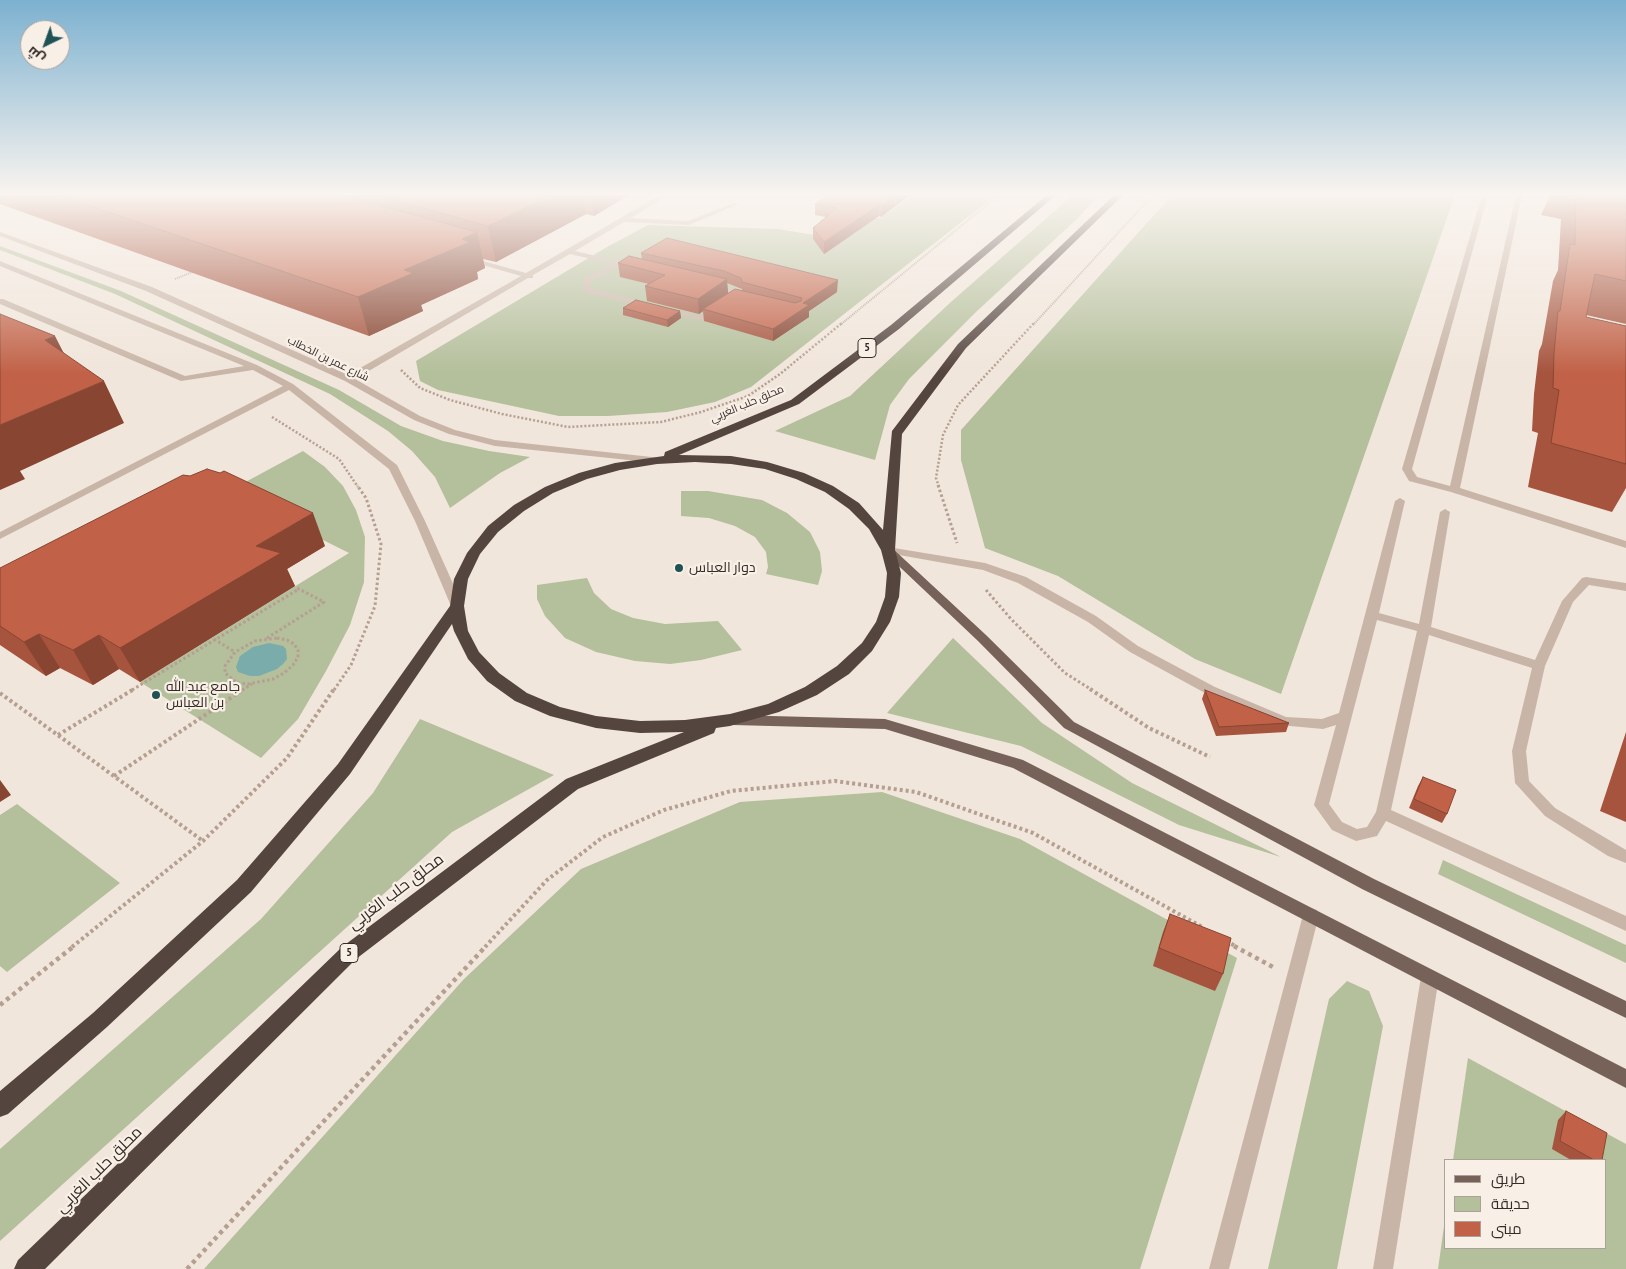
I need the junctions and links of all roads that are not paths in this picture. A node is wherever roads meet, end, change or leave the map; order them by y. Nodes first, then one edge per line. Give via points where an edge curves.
1 (55, 254) edge
2 (566, 254) edge
3 (580, 254) edge
4 (982, 254) edge
5 (1057, 254) edge
6 (1468, 254) edge
7 (1506, 254) edge
8 (464, 257) edge
9 (0, 263) edge
10 (620, 263) junction
11 (647, 269) edge
12 (530, 276) junction
13 (702, 282) edge
14 (0, 301) edge
15 (254, 367) junction
16 (348, 379) junction
17 (290, 386) junction
18 (657, 460) junction
19 (1454, 490) junction
20 (1400, 501) dead end
21 (1445, 512) dead end
22 (0, 536) edge
23 (1626, 545) edge
24 (888, 550) junction
25 (1626, 587) edge
26 (457, 606) junction
27 (1372, 615) junction
28 (1424, 629) junction
29 (1539, 666) junction
30 (1345, 716) junction
31 (730, 720) junction
32 (1383, 813) junction
33 (1626, 857) edge
34 (1311, 915) junction
35 (1626, 924) edge
36 (1430, 977) junction
37 (1626, 1010) edge
38 (1626, 1079) edge
39 (0, 1106) edge
40 (27, 1269) edge
41 (1219, 1269) edge
42 (1383, 1269) edge

1 - 16 street, شارع عمر بن الخطاب via 149,289
2 - 12 street
3 - 10 street
4 - 18 highway, محلق حلب الغربي / 5 via 895,328 795,402
5 - 24 highway via 962,346 896,434
6 - 19 street via 1407,469 1413,478
7 - 19 street
8 - 12 street
9 - 15 street
10 - 11 street
10 - 13 street via 588,280 586,286 590,291 700,320 739,297 738,293 721,286
12 - 16 street
14 - 15 street via 184,379
15 - 17 street
16 - 18 street, شارع عمر بن الخطاب via 417,418 452,432 495,443
17 - 22 street
17 - 26 street via 393,467
18 - 24 highway via 731,460 800,476 829,489 854,506 874,526
18 - 26 highway via 584,476 549,490 519,508 493,529 474,552 461,579
19 - 23 street
20 - 27 street
21 - 28 street
24 - 30 street via 986,567 1022,580 1092,620 1134,649 1210,690 1284,722 1323,724
24 - 31 highway via 894,573 892,597 883,622 867,647 843,670 811,691 773,708
24 - 37 main road via 1069,725 1368,884
25 - 29 street via 1586,581 1568,601
26 - 31 highway via 461,631 473,655 493,677 521,697 556,712 596,722 640,727
26 - 39 highway via 344,769 244,886 100,1020
27 - 28 street
27 - 30 street
28 - 29 street
28 - 32 street
29 - 33 street via 1519,751 1522,783 1550,812
30 - 32 street via 1321,805 1337,826 1356,835 1372,832
31 - 34 main road via 885,724 1018,764
31 - 40 highway, محلق حلب الغربي / 5 via 572,784 349,953
32 - 35 street
34 - 36 main road
34 - 41 street
36 - 38 main road
36 - 42 street

